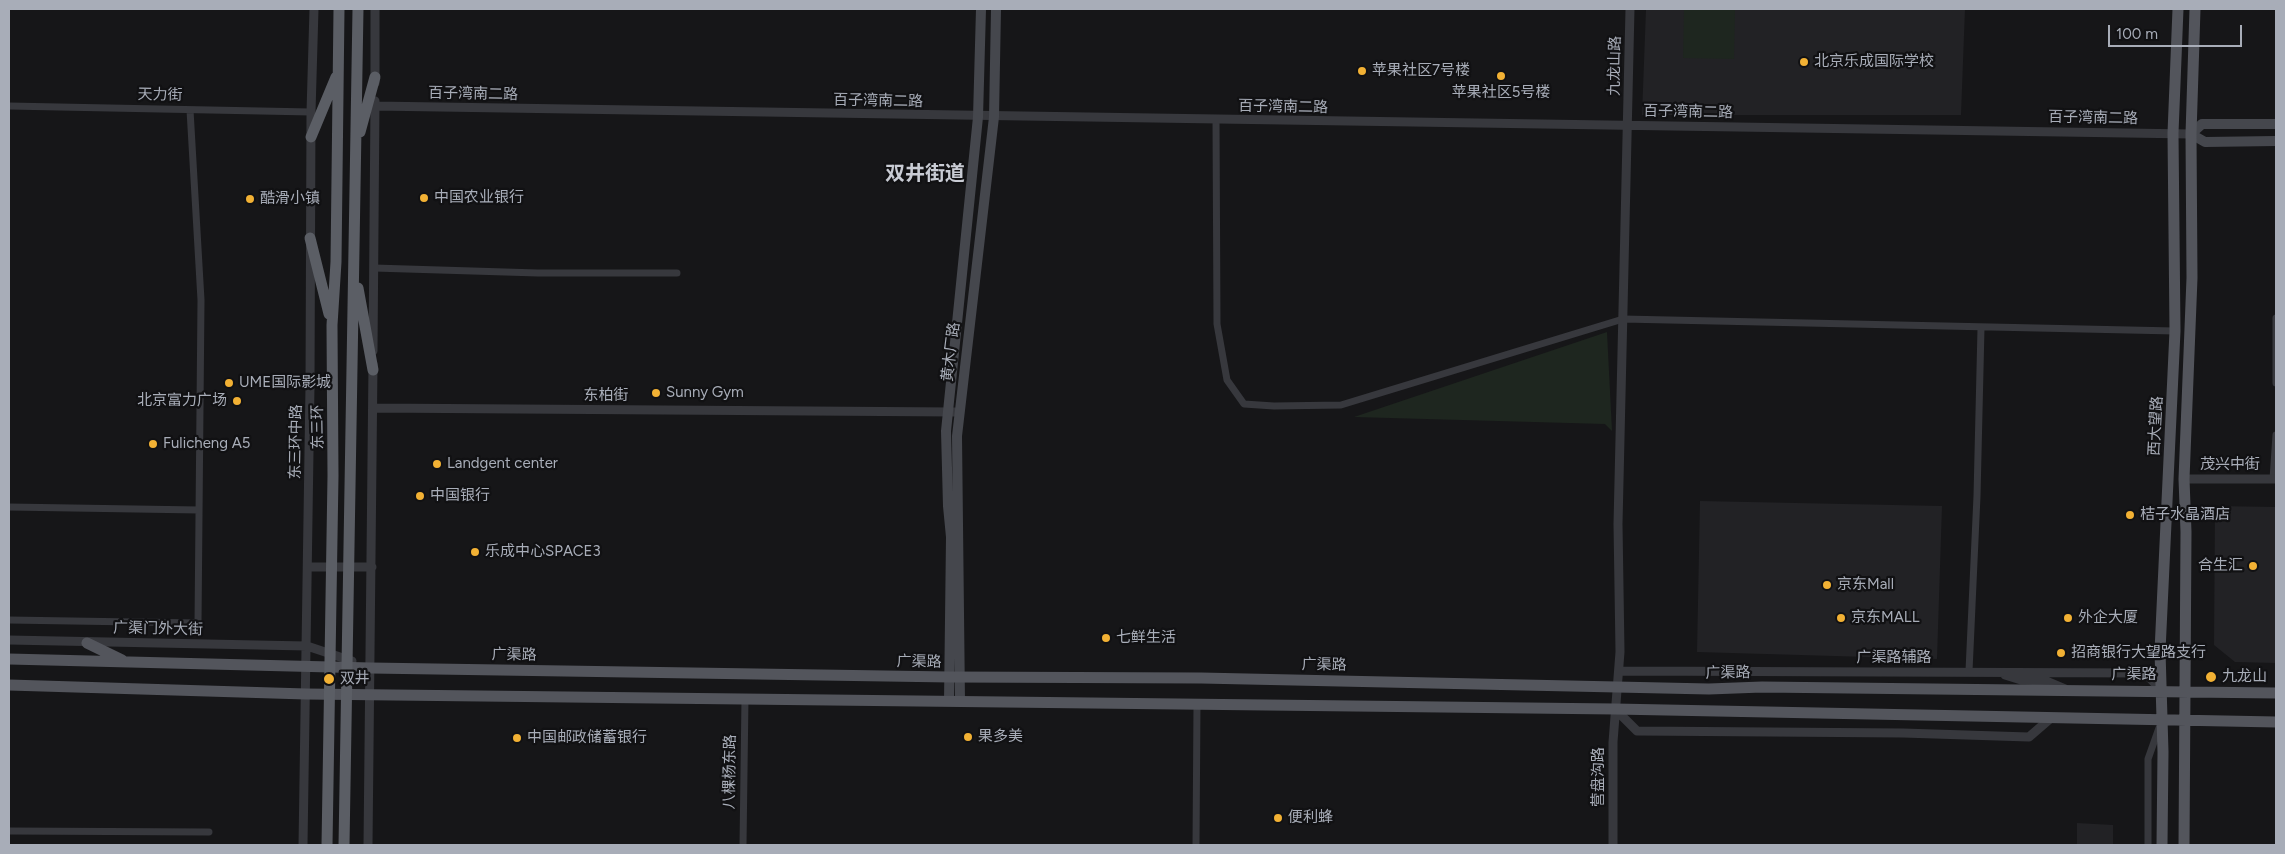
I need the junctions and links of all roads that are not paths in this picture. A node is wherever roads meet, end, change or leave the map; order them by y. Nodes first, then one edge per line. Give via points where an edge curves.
1 (314, 9) edge
2 (339, 9) edge
3 (358, 9) edge
4 (375, 9) edge
5 (981, 9) edge
6 (996, 9) edge
7 (1630, 9) edge
8 (2178, 9) edge
9 (2195, 9) edge
10 (338, 71) junction
11 (375, 77) junction
12 (9, 106) edge
13 (375, 106) junction
14 (190, 110) junction
15 (311, 112) junction
16 (978, 117) junction
17 (994, 117) junction
18 (1216, 120) junction
19 (2276, 124) edge
20 (1628, 125) junction
21 (2173, 133) junction
22 (2192, 134) junction
23 (311, 137) junction
24 (2276, 141) edge
25 (355, 148) junction
26 (310, 238) junction
27 (353, 263) junction
28 (374, 268) junction
29 (677, 273) dead end
30 (2276, 318) edge
31 (1623, 319) junction
32 (332, 325) junction
33 (1981, 328) junction
34 (2175, 331) junction
35 (373, 370) junction
36 (2276, 383) edge
37 (373, 408) junction
38 (948, 412) junction
39 (958, 412) junction
40 (2276, 435) edge
41 (2184, 479) junction
42 (2275, 479) edge
43 (9, 507) edge
44 (199, 510) junction
45 (308, 567) junction
46 (372, 567) junction
47 (9, 620) edge
48 (9, 640) edge
49 (87, 643) junction
50 (307, 646) junction
51 (9, 659) edge
52 (126, 662) junction
53 (307, 666) junction
54 (371, 668) junction
55 (1619, 671) junction
56 (1969, 671) junction
57 (1996, 672) junction
58 (955, 677) junction
59 (9, 685) edge
60 (1618, 686) junction
61 (2067, 690) junction
62 (2161, 690) junction
63 (2186, 691) junction
64 (2276, 693) edge
65 (306, 694) junction
66 (371, 694) junction
67 (745, 698) junction
68 (955, 701) junction
69 (1197, 704) junction
70 (1615, 709) junction
71 (2051, 718) junction
72 (2162, 721) junction
73 (2185, 721) junction
74 (2276, 722) edge
75 (9, 831) edge
76 (208, 832) dead end
77 (303, 845) edge
78 (326, 845) edge
79 (344, 845) edge
80 (368, 845) edge
81 (743, 845) edge
82 (1196, 845) edge
83 (1613, 845) edge
84 (2148, 845) edge
85 (2162, 845) edge
86 (2184, 845) edge

1 - 15 street, 东三环中路
2 - 10 highway, 东三环
3 - 25 highway
4 - 11 street
5 - 16 main road, 黄木厂路
6 - 17 main road, 黄木厂路
7 - 20 street, 九龙山路
8 - 21 main road, 西大望路
9 - 22 main road, 西大望路
10 - 23 highway
10 - 32 highway, 东三环 via 336,262
11 - 13 street
11 - 25 highway
12 - 14 street, 天力街
13 - 16 street, 百子湾南二路
13 - 28 street
14 - 15 street, 天力街
14 - 44 street via 202,300
15 - 23 street, 东三环中路
16 - 17 street, 百子湾南二路
16 - 38 main road, 黄木厂路
17 - 18 street, 百子湾南二路
17 - 39 main road, 黄木厂路
18 - 20 street, 百子湾南二路
18 - 31 street via 1218,324 1227,380 1244,404 1341,405
19 - 22 main road via 2202,124
20 - 21 street, 百子湾南二路
20 - 31 street, 九龙山路
21 - 22 street, 百子湾南二路
21 - 34 main road, 西大望路
22 - 24 main road via 2205,142
22 - 41 main road, 西大望路 via 2192,278
23 - 26 street, 东三环中路
25 - 27 highway
26 - 32 highway
26 - 45 street, 东三环中路
27 - 35 highway
27 - 79 highway
28 - 29 street
28 - 35 street
30 - 36 street
31 - 33 street
31 - 55 street, 营盘沟路 via 1618,524
32 - 78 highway, 东三环 via 333,476
33 - 34 street
33 - 56 street
34 - 62 main road, 西大望路 via 2160,651
35 - 37 street
37 - 38 street, 东柏街
37 - 46 street
38 - 39 street, 东柏街
38 - 58 main road, 黄木厂路 via 946,431
39 - 58 main road, 黄木厂路
40 - 42 street
41 - 42 street, 茂兴中街
41 - 63 main road, 西大望路
43 - 44 street
44 - 47 street via 198,623
45 - 46 street
45 - 50 street, 东三环中路
46 - 54 street
48 - 49 street, 广渠门外大街
49 - 50 street, 广渠门外大街
49 - 52 main road
50 - 53 street, 东三环中路
50 - 54 street, 广渠门外大街
51 - 52 main road
52 - 53 main road
53 - 54 main road, 广渠路
53 - 65 street, 东三环中路
54 - 58 main road, 广渠路
54 - 66 street
55 - 56 street, 广渠路辅路
55 - 60 street, 营盘沟路
56 - 57 street, 广渠路辅路
57 - 61 street via 2021,680 2046,681
57 - 62 street, 广渠路辅路 via 2145,673
58 - 60 main road, 广渠路
58 - 68 main road, 黄木厂路
59 - 65 main road
60 - 61 main road, 广渠路
60 - 70 street, 营盘沟路
61 - 62 main road, 广渠路
62 - 63 main road, 广渠路
62 - 72 main road, 西大望路
63 - 64 main road, 广渠路
63 - 73 main road, 西大望路
65 - 66 main road
65 - 77 street, 东三环中路
66 - 67 main road
66 - 80 street
67 - 68 main road
67 - 81 street, 八棵杨东路
68 - 69 main road
69 - 70 main road
69 - 82 street
70 - 71 main road
70 - 71 street via 1637,731 2029,737
70 - 83 street, 营盘沟路
71 - 72 main road
72 - 73 main road
72 - 84 street via 2148,759
72 - 85 main road, 西大望路
73 - 74 main road
73 - 86 main road, 西大望路
75 - 76 street

